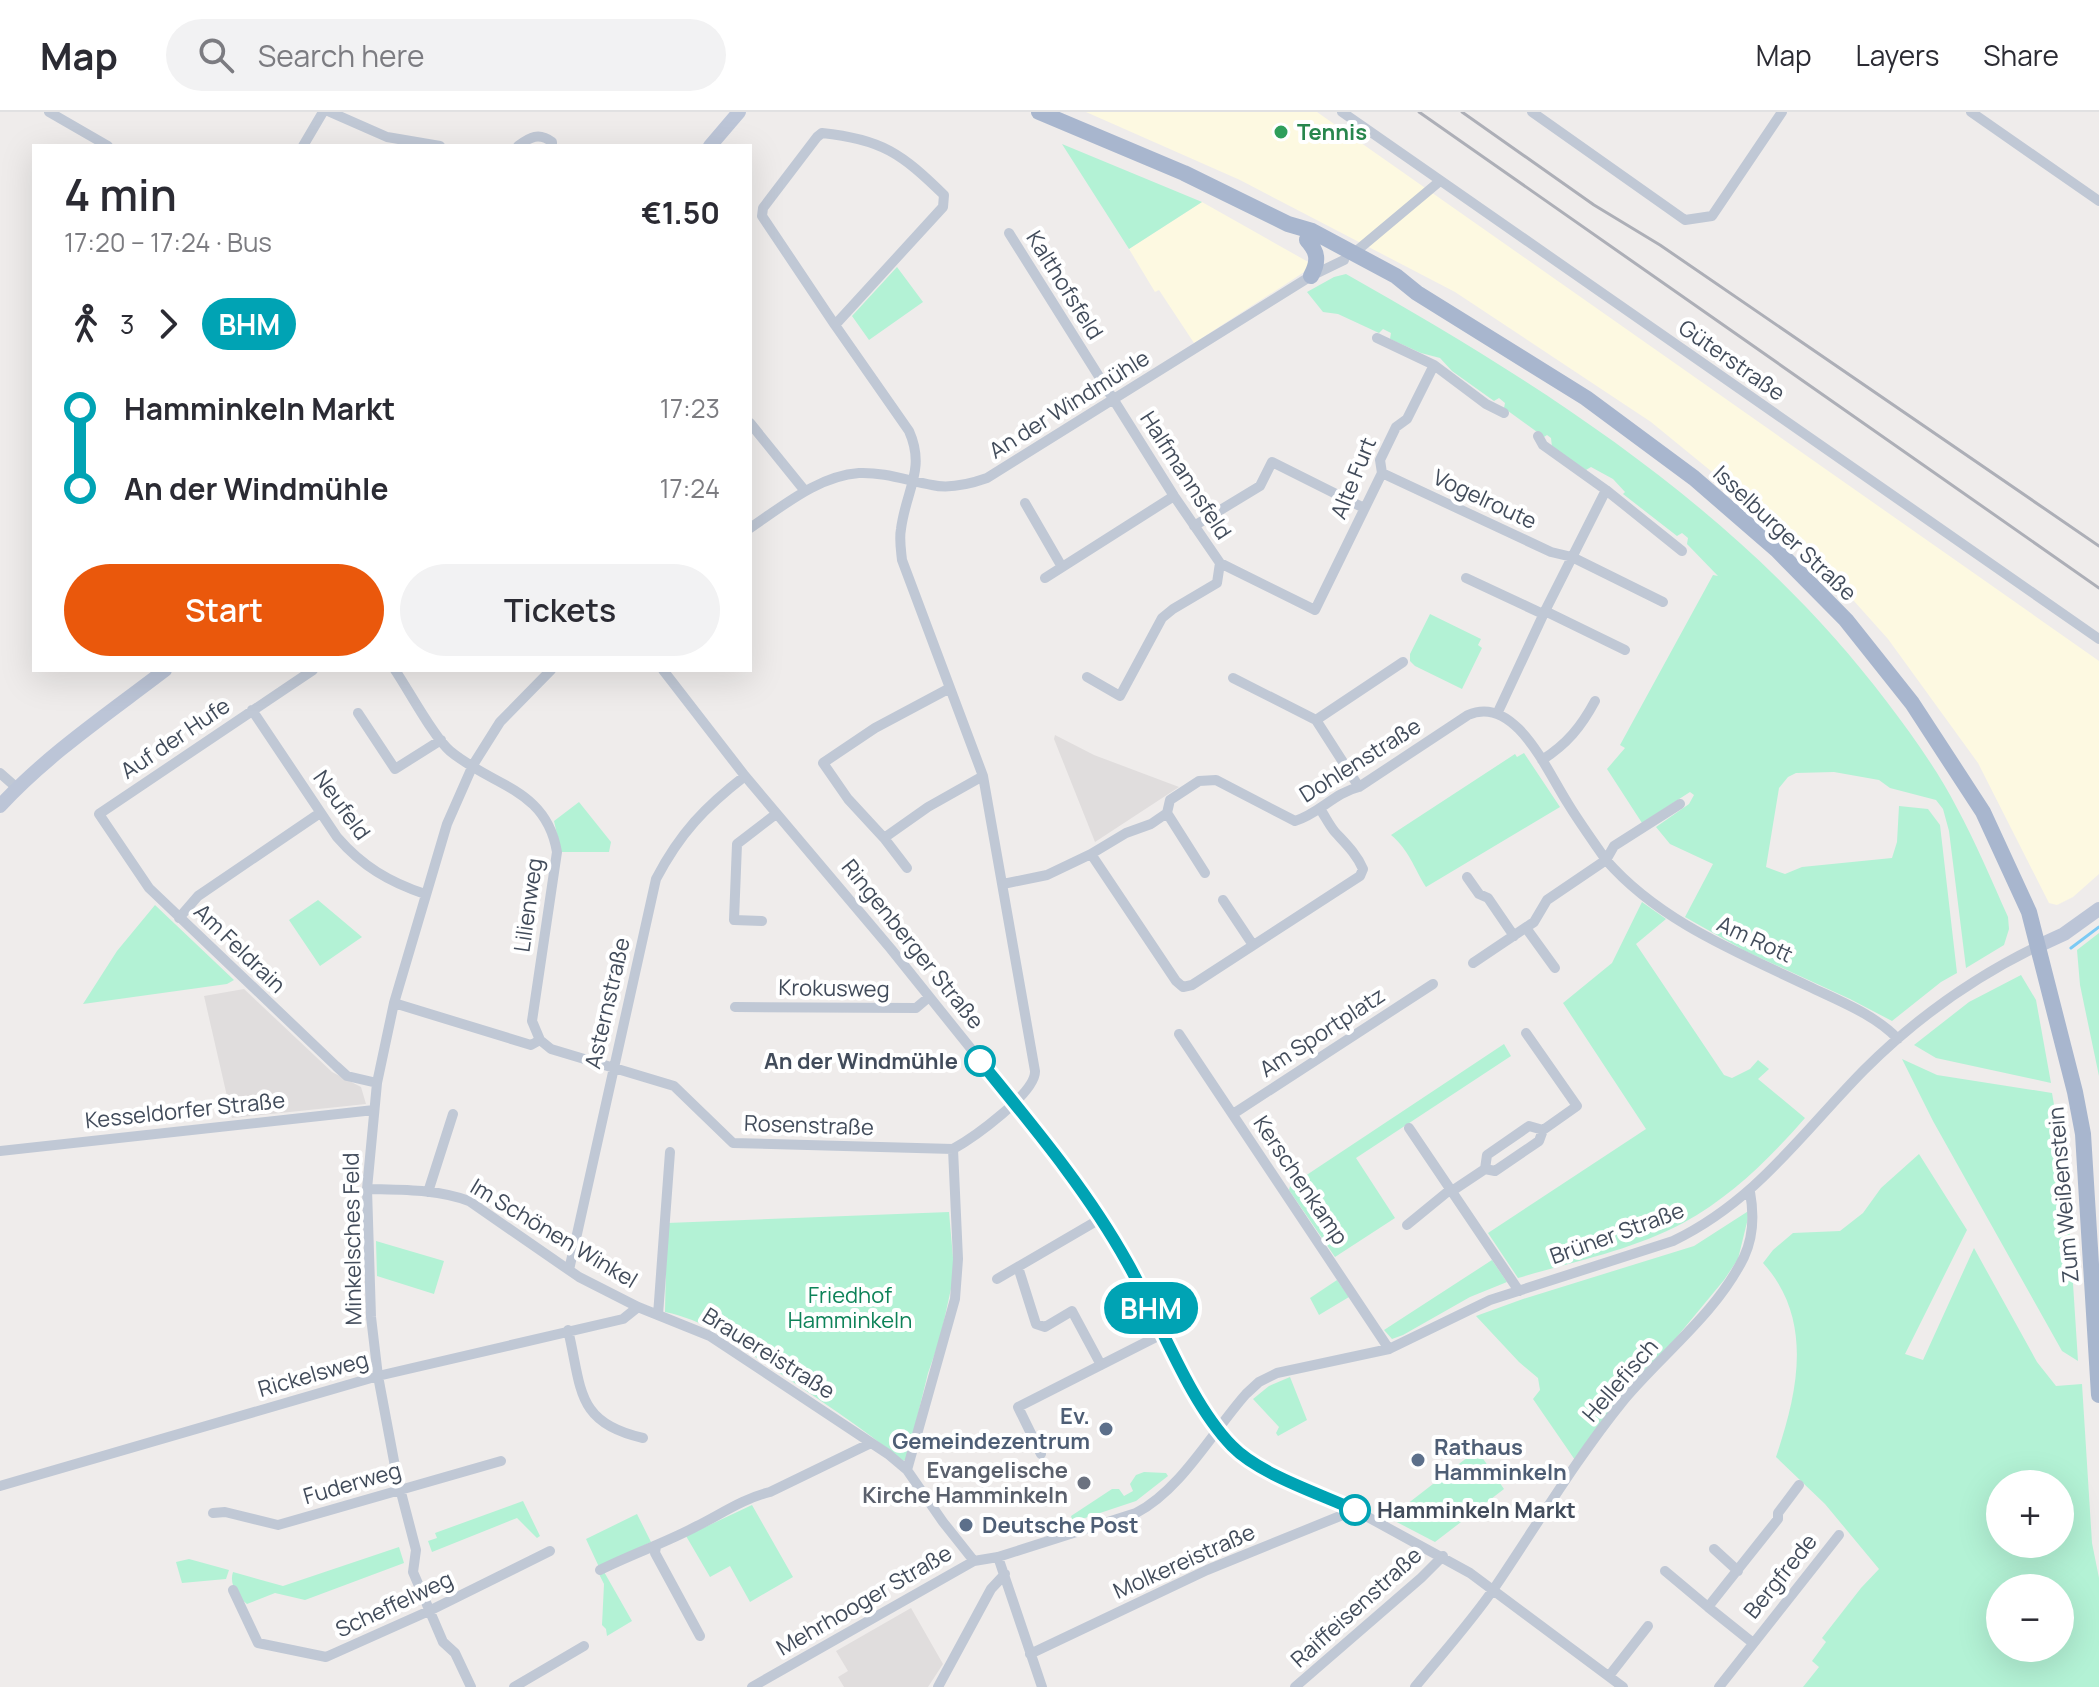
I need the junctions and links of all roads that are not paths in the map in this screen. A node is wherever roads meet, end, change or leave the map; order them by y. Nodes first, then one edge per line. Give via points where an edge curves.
1 (49, 112) edge
2 (323, 112) edge
3 (330, 112) edge
4 (739, 112) edge
5 (1039, 112) edge
6 (1342, 112) edge
7 (1532, 112) edge
8 (1782, 112) edge
9 (1971, 112) edge
10 (105, 144) edge
11 (304, 144) edge
12 (428, 144) edge
13 (521, 144) edge
14 (552, 144) edge
15 (712, 144) edge
16 (1440, 181) junction
17 (2099, 201) edge
18 (1288, 224) junction
19 (1009, 233) dead end
20 (1307, 240) junction
21 (1349, 257) junction
22 (1311, 276) junction
23 (835, 325) junction
24 (1377, 338) dead end
25 (1434, 365) junction
26 (1113, 399) junction
27 (1504, 413) dead end
28 (752, 425) edge
29 (1538, 436) dead end
30 (1382, 473) junction
31 (913, 479) junction
32 (1606, 490) junction
33 (805, 491) junction
34 (1174, 496) junction
35 (1025, 503) dead end
36 (1364, 508) junction
37 (1194, 526) junction
38 (752, 527) edge
39 (1682, 551) dead end
40 (1572, 557) junction
41 (1220, 563) junction
42 (1062, 567) junction
43 (1045, 578) dead end
44 (1466, 578) dead end
45 (1663, 602) dead end
46 (1315, 610) joint
47 (1544, 612) junction
48 (2099, 639) edge
49 (1625, 650) dead end
50 (1403, 662) dead end
51 (162, 672) edge
52 (310, 672) edge
53 (396, 672) edge
54 (549, 672) edge
55 (665, 672) edge
56 (1087, 677) dead end
57 (1233, 678) dead end
58 (950, 688) junction
59 (1595, 701) dead end
60 (252, 710) junction
61 (358, 713) dead end
62 (1497, 714) junction
63 (1316, 720) junction
64 (441, 740) junction
65 (1542, 760) junction
66 (473, 765) junction
67 (0, 773) edge
68 (745, 776) junction
69 (983, 776) junction
70 (1359, 787) junction
71 (17, 788) junction
72 (1680, 804) dead end
73 (0, 806) edge
74 (1320, 809) junction
75 (320, 813) junction
76 (1167, 813) junction
77 (99, 814) joint
78 (776, 814) junction
79 (884, 838) junction
80 (1091, 854) junction
81 (1606, 860) junction
82 (907, 868) dead end
83 (1205, 873) dead end
84 (1467, 877) dead end
85 (1003, 884) junction
86 (425, 894) junction
87 (1223, 900) dead end
88 (2099, 909) edge
89 (179, 918) junction
90 (762, 921) dead end
91 (1526, 928) junction
92 (1514, 936) junction
93 (1253, 945) junction
94 (2038, 946) junction
95 (1473, 963) dead end
96 (1555, 968) dead end
97 (1433, 984) dead end
98 (929, 997) junction
99 (394, 1003) junction
100 (735, 1007) dead end
101 (1526, 1033) dead end
102 (1179, 1034) dead end
103 (1898, 1039) junction
104 (540, 1040) junction
105 (612, 1069) junction
106 (377, 1083) junction
107 (1013, 1102) junction
108 (374, 1110) junction
109 (453, 1114) dead end
110 (1233, 1114) junction
111 (1409, 1128) dead end
112 (1543, 1130) junction
113 (953, 1149) junction
114 (0, 1151) edge
115 (670, 1152) dead end
116 (1485, 1169) junction
117 (367, 1189) junction
118 (1452, 1190) junction
119 (428, 1192) junction
120 (1750, 1192) junction
121 (1100, 1219) junction
122 (1407, 1225) dead end
123 (1018, 1267) junction
124 (569, 1270) junction
125 (997, 1279) dead end
126 (1519, 1291) junction
127 (638, 1307) junction
128 (658, 1315) junction
129 (568, 1330) junction
130 (1164, 1333) junction
131 (1389, 1349) junction
132 (1101, 1365) junction
133 (378, 1376) junction
134 (2099, 1395) edge
135 (1216, 1428) junction
136 (643, 1438) dead end
137 (871, 1443) junction
138 (1041, 1454) dead end
139 (501, 1461) dead end
140 (907, 1470) junction
141 (1799, 1485) dead end
142 (0, 1486) edge
143 (401, 1490) junction
144 (1355, 1510) junction
145 (213, 1513) dead end
146 (1839, 1535) dead end
147 (656, 1546) junction
148 (1714, 1549) dead end
149 (550, 1551) dead end
150 (1443, 1556) junction
151 (998, 1557) junction
152 (974, 1561) junction
153 (600, 1570) dead end
154 (1665, 1571) dead end
155 (1738, 1571) junction
156 (1005, 1574) junction
157 (1494, 1588) junction
158 (233, 1590) dead end
159 (1708, 1607) junction
160 (429, 1611) junction
161 (1648, 1626) dead end
162 (700, 1636) dead end
163 (1753, 1643) junction
164 (584, 1646) dead end
165 (1030, 1654) junction
166 (1609, 1676) junction
167 (471, 1687) edge
168 (514, 1687) edge
169 (752, 1687) edge
170 (938, 1687) edge
171 (1042, 1687) edge
172 (1295, 1687) edge
173 (1415, 1687) edge
174 (1623, 1687) edge
175 (1719, 1687) edge

1 - 10 street
2 - 11 street
3 - 12 street via 387,137
4 - 15 main road
5 - 18 main road, Isselburger Straße
6 - 16 street, Güterstraße
7 - 8 street via 1685,220 1712,216
9 - 17 street
13 - 14 street via 534,136 544,136
16 - 21 street, An der Windmühle
16 - 48 street, Güterstraße
18 - 20 main road, Isselburger Straße
18 - 21 main road, Isselburger Straße via 1312,231
19 - 26 street, Kalthofsfeld
20 - 21 main road, Isselburger Straße
20 - 22 main road via 1317,255
21 - 22 street, An der Windmühle
21 - 94 main road, Isselburger Straße via 1396,276 1586,398 1694,478 1777,550 1846,620 1912,703 1983,812 2029,912
22 - 26 street, An der Windmühle
23 - 23 street via 762,216 822,133 875,143 912,163 944,195 943,207
23 - 31 street via 909,431 918,458
24 - 25 street
25 - 27 street
25 - 30 street, Alte Furt via 1380,460
26 - 31 street, An der Windmühle via 987,478 952,486
26 - 34 street, Halfmannsfeld
28 - 33 street
29 - 32 street
30 - 36 street, Alte Furt
30 - 40 street, Vogelroute
31 - 33 street, An der Windmühle via 857,473
31 - 58 street via 900,532 902,560
32 - 39 street
32 - 40 street
33 - 38 street, An der Windmühle
34 - 37 street, Halfmannsfeld
34 - 42 street
35 - 42 street
36 - 37 street via 1272,462 1260,486
36 - 46 street, Alte Furt
37 - 41 street, Halfmannsfeld
40 - 45 street, Vogelroute
40 - 47 street
41 - 46 street, Halfmannsfeld
41 - 56 street via 1217,583 1162,618 1120,696
42 - 43 street
44 - 47 street
47 - 49 street
47 - 62 street
50 - 63 street
51 - 71 main road
52 - 60 street, Auf der Hufe
53 - 64 street, Lilienweg
54 - 66 street, Minkelsches Feld via 500,722
55 - 68 street, Ringenberger Straße
57 - 63 street
58 - 69 street
58 - 79 street via 823,763
59 - 65 street via 1581,727
60 - 75 street, Neufeld
60 - 77 street, Auf der Hufe
61 - 64 street via 395,769
62 - 65 street, Am Rott via 1520,729
62 - 70 street, Dohlenstraße via 1468,715
63 - 70 street
64 - 66 street, Lilienweg
65 - 81 street, Am Rott
66 - 86 street, Minkelsches Feld
66 - 104 street, Lilienweg via 522,796 553,831 557,852 532,1021
67 - 71 street
68 - 78 street, Ringenberger Straße
68 - 105 street, Asternstraße via 688,826 656,879
69 - 79 street
69 - 85 street
70 - 74 street, Dohlenstraße
71 - 73 main road
72 - 81 street via 1614,846
74 - 76 street, Dohlenstraße via 1295,821 1216,780 1187,788 1170,800
74 - 93 street via 1360,861 1360,876
75 - 86 street, Neufeld via 372,871
75 - 89 street via 198,896
76 - 80 street, Dohlenstraße
76 - 83 street
77 - 89 street, Am Feldrain via 149,888
78 - 90 street via 737,844 734,920
78 - 98 street, Ringenberger Straße
79 - 82 street
80 - 85 street, Dohlenstraße via 1047,875
80 - 93 street via 1183,987
81 - 91 street via 1547,900
81 - 103 street, Am Rott via 1642,894 1701,936 1839,1001 1884,1025
84 - 92 street
85 - 107 street via 1035,1078
86 - 99 street, Minkelsches Feld
87 - 93 street
88 - 94 main road, Brüner Straße
89 - 106 street, Am Feldrain via 347,1076
91 - 92 street
91 - 96 street
92 - 95 street
94 - 103 street, Brüner Straße via 1951,996
94 - 134 main road, Zum Weißenstein via 2083,1134
97 - 110 street, Am Sportplatz
98 - 100 street, Krokusweg via 916,1008
98 - 107 street, Ringenberger Straße
99 - 104 street via 531,1045
99 - 106 street, Minkelsches Feld
101 - 112 street via 1577,1106
102 - 110 street, Kerschenkamp
103 - 120 street, Brüner Straße
104 - 105 street, Rosenstraße via 559,1052
105 - 113 street, Rosenstraße via 674,1086 733,1143
105 - 124 street, Asternstraße
106 - 108 street, Minkelsches Feld
107 - 113 street
107 - 121 street, Ringenberger Straße
108 - 114 street, Kesseldorfer Straße
108 - 117 street, Minkelsches Feld
109 - 119 street
110 - 131 street, Kerschenkamp
111 - 118 street
112 - 116 street via 1539,1141 1495,1171
112 - 116 street via 1529,1126 1487,1155
113 - 140 street via 955,1299
115 - 128 street
116 - 118 street
117 - 119 street, Im Schönen Winkel
117 - 133 street, Minkelsches Feld
118 - 122 street
118 - 126 street
119 - 124 street, Im Schönen Winkel via 469,1201
120 - 126 street, Brüner Straße via 1673,1241
120 - 157 street, Hellefisch via 1751,1239 1743,1259 1669,1354 1624,1401
121 - 123 street
121 - 130 street, Ringenberger Straße
123 - 125 street
123 - 132 street via 1036,1324 1045,1327 1072,1311
124 - 127 street, Im Schönen Winkel
126 - 131 street, Brüner Straße
127 - 128 street, Im Schönen Winkel
127 - 129 street, Rickelsweg via 623,1319
128 - 137 street, Brauereistraße via 710,1336
129 - 133 street, Rickelsweg
129 - 136 street via 586,1407 623,1434
130 - 132 street
130 - 135 street, Ringenberger Straße
131 - 135 street, Brüner Straße via 1277,1373 1259,1382
132 - 138 street via 1018,1407
133 - 142 street, Rickelsweg
133 - 143 street, Minkelsches Feld
135 - 144 street, Ringenberger Straße via 1247,1459
135 - 151 street, Mehrhooger Straße via 1170,1488 1149,1506
137 - 140 street, Brauereistraße
137 - 147 street
139 - 143 street, Fuderweg
140 - 152 street, Brauereistraße
141 - 155 street, Bergfrede
143 - 145 street, Fuderweg via 278,1525
143 - 160 street, Minkelsches Feld via 416,1550 413,1572
144 - 150 street, Ringenberger Straße
144 - 165 street, Molkereistraße via 1207,1570
146 - 163 street, Bergfrede
147 - 153 street
147 - 162 street
148 - 155 street, Bergfrede
149 - 160 street, Scheffelweg
150 - 157 street, Ringenberger Straße
150 - 172 street, Raiffeisenstraße
151 - 152 street, Mehrhooger Straße
151 - 156 street
152 - 169 street, Mehrhooger Straße
154 - 159 street, Bergfrede
155 - 159 street, Bergfrede
156 - 165 street
156 - 170 street via 991,1589
157 - 166 street, Ringenberger Straße
157 - 173 street, Hellefisch
158 - 160 street, Scheffelweg via 258,1643 326,1657
159 - 163 street, Bergfrede
160 - 167 street, Minkelsches Feld
161 - 166 street
163 - 175 street, Bergfrede
164 - 168 street
165 - 171 street
166 - 174 street, Ringenberger Straße

